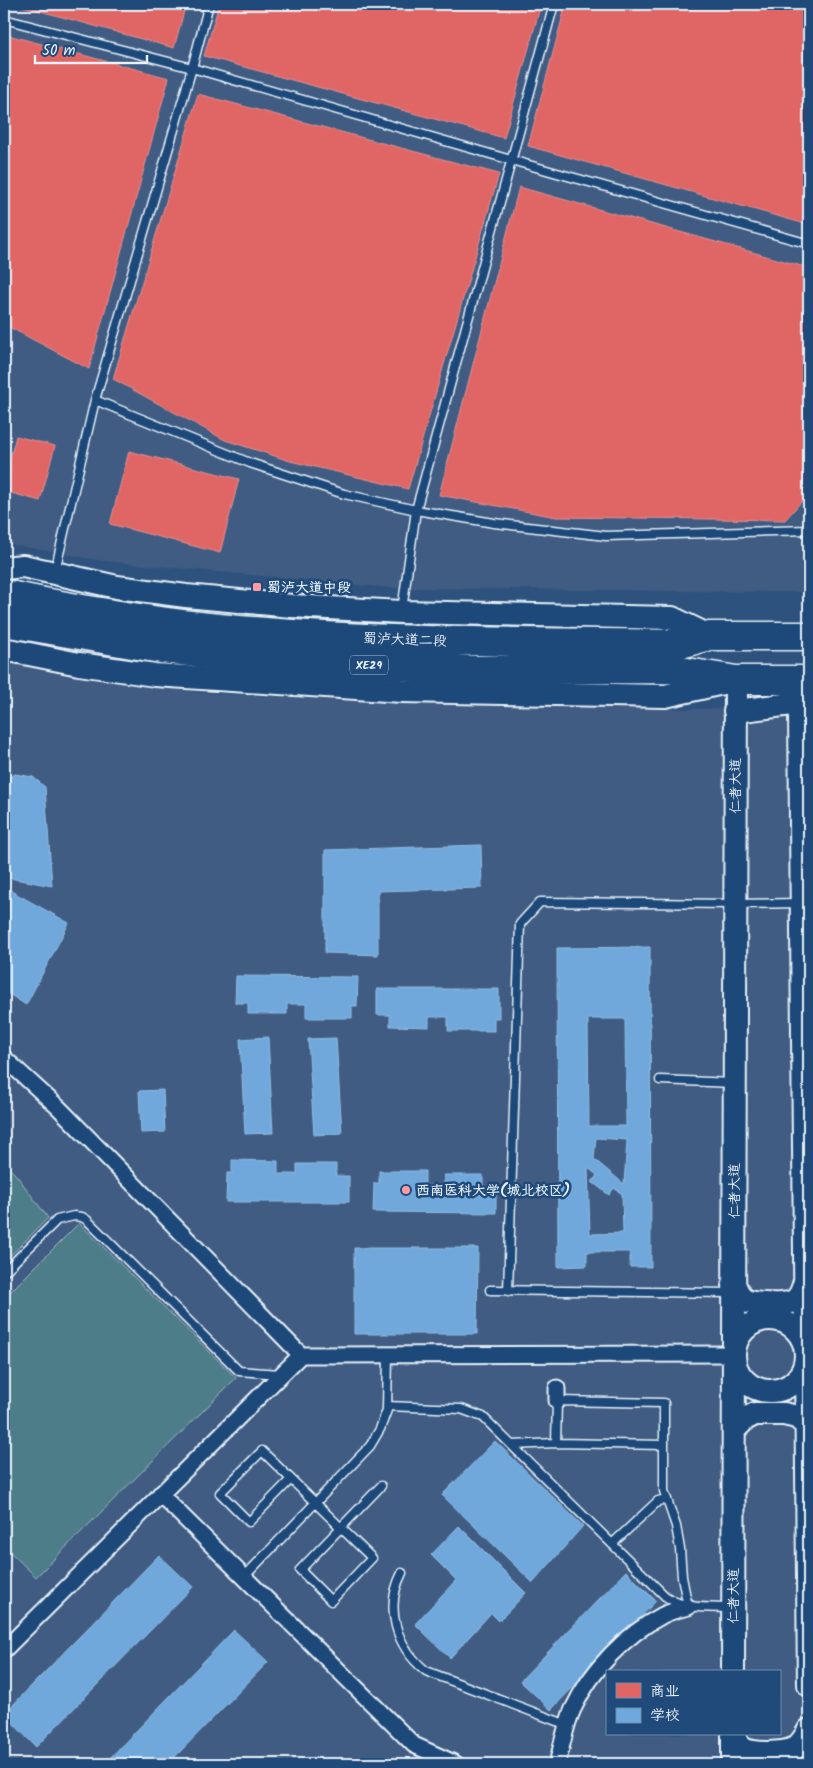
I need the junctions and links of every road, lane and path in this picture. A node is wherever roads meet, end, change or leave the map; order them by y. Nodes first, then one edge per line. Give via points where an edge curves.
1 (209, 4) edge
2 (554, 4) edge
3 (4, 19) edge
4 (192, 68) junction
5 (511, 160) junction
6 (809, 244) edge
7 (95, 400) junction
8 (416, 510) junction
9 (809, 530) edge
10 (4, 568) edge
11 (54, 573) junction
12 (4, 594) edge
13 (402, 612) junction
14 (4, 622) edge
15 (709, 636) junction
16 (748, 636) junction
17 (809, 636) edge
18 (5, 651) edge
19 (742, 680) junction
20 (809, 680) edge
21 (809, 702) edge
22 (735, 711) junction
23 (809, 712) edge
24 (802, 903) junction
25 (735, 904) junction
26 (4, 1058) edge
27 (660, 1080) dead end
28 (734, 1084) junction
29 (4, 1272) edge
30 (805, 1281) junction
31 (734, 1288) junction
32 (490, 1290) dead end
33 (508, 1291) junction
34 (301, 1354) junction
35 (388, 1354) junction
36 (734, 1354) junction
37 (806, 1359) junction
38 (281, 1375) junction
39 (387, 1406) junction
40 (807, 1426) junction
41 (734, 1430) junction
42 (556, 1443) junction
43 (512, 1444) junction
44 (664, 1445) junction
45 (291, 1479) junction
46 (381, 1486) dead end
47 (160, 1494) junction
48 (667, 1499) junction
49 (316, 1503) junction
50 (340, 1527) junction
51 (612, 1544) junction
52 (402, 1573) dead end
53 (244, 1578) junction
54 (688, 1606) junction
55 (733, 1608) junction
56 (4, 1650) edge
57 (733, 1670) edge
58 (809, 1685) edge
59 (567, 1725) junction
60 (809, 1730) edge
61 (734, 1736) edge
62 (735, 1736) edge
63 (456, 1764) edge
64 (557, 1764) edge
65 (733, 1764) edge

1 - 4 lane
2 - 5 lane
3 - 4 lane
4 - 5 lane
4 - 7 lane
5 - 6 lane
5 - 8 lane
7 - 8 lane via 250,463 344,494
7 - 11 lane
8 - 9 lane via 606,536
8 - 13 lane
10 - 11 street via 23,566
11 - 13 street via 117,587 186,596
12 - 15 highway, 蜀泸大道二段 / XE29 via 160,621 352,637 681,644
13 - 15 street via 672,618
14 - 19 highway, 蜀泸大道二段 / XE29 via 160,649 226,656 478,670 669,669
15 - 16 highway, 蜀泸大道二段 / XE29
16 - 17 highway, 蜀泸大道二段 / XE29
16 - 19 highway
18 - 19 street via 155,675 402,691 665,696
19 - 20 highway, 蜀泸大道二段 / XE29
19 - 22 street, 仁者大道
21 - 22 street
22 - 25 street, 仁者大道
23 - 24 street via 800,713
24 - 25 lane
24 - 30 street
25 - 28 street, 仁者大道
25 - 33 lane via 540,902 520,924
26 - 34 street via 59,1108
27 - 28 lane
28 - 31 street, 仁者大道
29 - 38 lane via 57,1220 82,1217 239,1370
30 - 31 street via 802,1292 794,1301 782,1304 746,1302
30 - 37 street
31 - 33 lane
31 - 36 street, 仁者大道
32 - 33 lane
34 - 35 street
34 - 38 street
35 - 36 street
35 - 39 lane
36 - 37 street via 743,1380 767,1392 783,1389 796,1381
36 - 37 street via 744,1330 759,1321 777,1320 800,1334
36 - 41 street, 仁者大道
37 - 40 street
38 - 47 street
39 - 43 lane via 461,1409 483,1417
39 - 49 lane via 380,1429 370,1446
40 - 41 street via 797,1417 755,1414
40 - 58 street
41 - 55 street, 仁者大道
42 - 43 lane
42 - 44 lane
42 - 44 lane via 557,1394 664,1402
43 - 51 lane
44 - 48 lane via 664,1491
45 - 45 lane via 249,1522 220,1494 262,1451
45 - 49 lane
46 - 50 lane
47 - 53 street
47 - 56 street
48 - 51 lane via 653,1505
48 - 54 lane via 676,1526
49 - 50 lane
49 - 53 lane
50 - 50 lane via 372,1558 331,1601 300,1570
51 - 54 lane via 665,1596
52 - 59 lane via 396,1585 393,1620 397,1634 415,1663 426,1671
53 - 63 street via 414,1745
54 - 55 lane
54 - 59 street via 650,1623 613,1653 583,1690
55 - 57 street, 仁者大道
59 - 64 street
60 - 62 street via 803,1742 786,1752 743,1749
61 - 65 street

